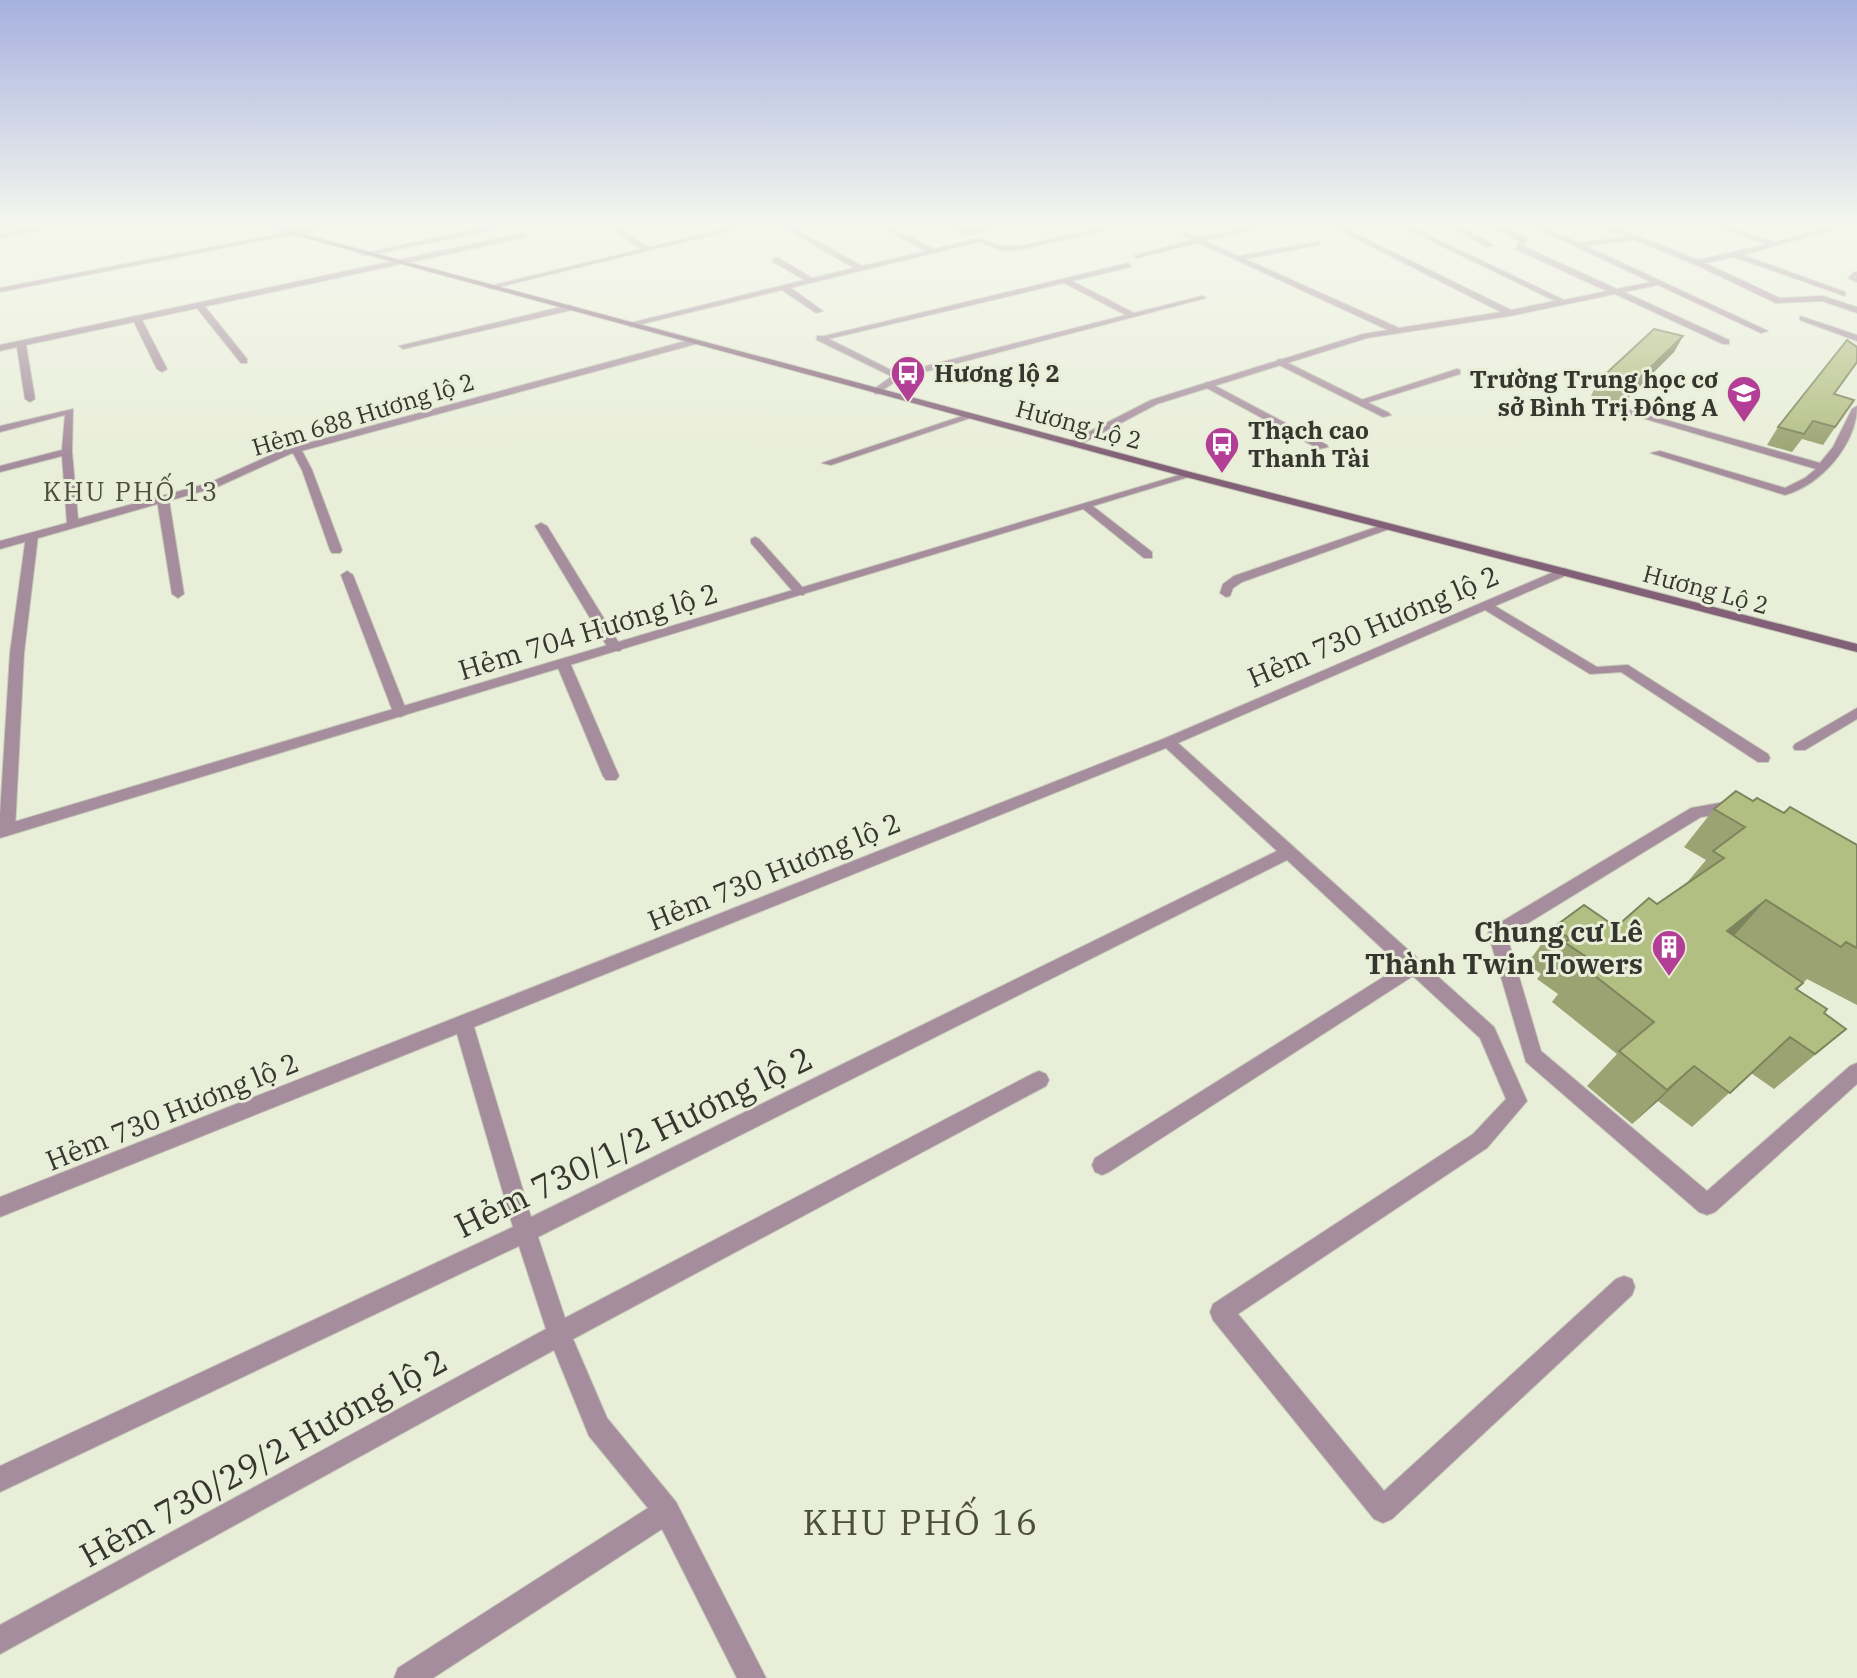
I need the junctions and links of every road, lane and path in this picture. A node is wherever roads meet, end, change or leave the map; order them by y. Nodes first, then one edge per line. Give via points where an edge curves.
1 (216, 301) edge
2 (544, 301) edge
3 (730, 301) edge
4 (805, 301) edge
5 (975, 301) edge
6 (1106, 301) edge
7 (1188, 301) edge
8 (1332, 301) edge
9 (1486, 301) edge
10 (1567, 301) edge
11 (1637, 301) edge
12 (1698, 301) edge
13 (1832, 301) edge
14 (1563, 302) joint
15 (199, 305) junction
16 (569, 308) junction
17 (1857, 310) edge
18 (819, 311) dead end
19 (1510, 313) junction
20 (1132, 315) junction
21 (1803, 318) dead end
22 (137, 319) junction
23 (633, 325) junction
24 (1764, 331) dead end
25 (1399, 332) junction
26 (1857, 338) edge
27 (693, 342) junction
28 (1726, 342) dead end
29 (21, 344) junction
30 (403, 346) dead end
31 (0, 348) edge
32 (244, 361) dead end
33 (1280, 362) junction
34 (162, 369) dead end
35 (1457, 372) dead end
36 (898, 376) junction
37 (1208, 385) junction
38 (877, 391) junction
39 (30, 399) dead end
40 (1360, 402) junction
41 (1857, 409) edge
42 (1620, 410) edge
43 (1386, 415) dead end
44 (971, 416) junction
45 (0, 429) edge
46 (1853, 432) edge
47 (1075, 443) junction
48 (1323, 447) dead end
49 (296, 449) junction
50 (67, 452) junction
51 (1656, 453) dead end
52 (827, 463) dead end
53 (1821, 467) junction
54 (0, 469) edge
55 (1190, 475) junction
56 (163, 500) junction
57 (1086, 506) junction
58 (73, 525) junction
59 (541, 526) dead end
60 (1385, 527) junction
61 (32, 536) junction
62 (755, 541) dead end
63 (0, 545) edge
64 (336, 550) dead end
65 (1148, 555) dead end
66 (1563, 572) junction
67 (347, 575) dead end
68 (800, 592) junction
69 (1226, 593) dead end
70 (178, 594) dead end
71 (1486, 606) junction
72 (615, 648) junction
73 (1857, 648) edge
74 (563, 663) junction
75 (400, 712) junction
76 (1857, 713) edge
77 (1168, 742) junction
78 (1800, 747) dead end
79 (1763, 758) dead end
80 (611, 776) dead end
81 (1754, 820) edge
82 (4, 831) edge
83 (1289, 852) junction
84 (1415, 966) junction
85 (463, 1023) junction
86 (1857, 1072) edge
87 (1039, 1080) dead end
88 (1102, 1165) dead end
89 (0, 1207) edge
90 (525, 1232) junction
91 (1624, 1287) dead end
92 (559, 1334) junction
93 (0, 1479) edge
94 (667, 1511) junction
95 (0, 1640) edge
96 (408, 1678) edge
97 (752, 1678) edge

1 - 15 street
2 - 16 main road, Hương Lộ 2
3 - 23 street
4 - 18 street
5 - 36 street via 820,338
6 - 20 street
7 - 20 street
8 - 25 street
9 - 19 street
10 - 14 street
11 - 28 street
12 - 24 street
13 - 17 street
14 - 19 street
15 - 22 street
15 - 32 street
16 - 23 main road, Hương Lộ 2
16 - 30 street
19 - 25 street
20 - 36 street
21 - 26 street
22 - 29 street
22 - 34 street
23 - 27 main road, Hương Lộ 2
25 - 33 street via 1366,336
27 - 38 main road, Hương Lộ 2
27 - 49 street, Hẻm 688 Hương lộ 2
29 - 31 street
29 - 39 street
33 - 37 street
33 - 40 street
35 - 40 street
36 - 38 street
37 - 47 street via 1154,402
37 - 48 street
38 - 44 main road, Hương Lộ 2
40 - 43 street
41 - 46 street
42 - 53 street
44 - 47 main road, Hương Lộ 2
44 - 52 street
45 - 50 street via 70,411
46 - 53 street
47 - 55 main road, Hương Lộ 2
49 - 56 street, Hẻm 688 Hương lộ 2
49 - 64 street
50 - 54 street
50 - 58 street
51 - 53 street via 1785,492 1799,489
55 - 57 street, Hẻm 704 Hương lộ 2
55 - 60 main road, Hương Lộ 2
56 - 58 street, Hẻm 688 Hương lộ 2
56 - 70 street
57 - 65 street
57 - 68 street, Hẻm 704 Hương lộ 2
58 - 61 street, Hẻm 688 Hương lộ 2
59 - 72 street
60 - 66 main road, Hương Lộ 2
60 - 69 street via 1238,579
61 - 63 street, Hẻm 688 Hương lộ 2
61 - 82 street
62 - 68 street
66 - 71 street, Hẻm 730 Hương lộ 2
66 - 73 main road, Hương Lộ 2
67 - 75 street
68 - 72 street, Hẻm 704 Hương lộ 2
71 - 77 street, Hẻm 730 Hương lộ 2
71 - 79 street via 1595,671 1623,668
72 - 74 street, Hẻm 704 Hương lộ 2
74 - 75 street, Hẻm 704 Hương lộ 2
74 - 80 street
75 - 82 street, Hẻm 704 Hương lộ 2
76 - 78 street
77 - 83 street
77 - 85 street, Hẻm 730 Hương lộ 2
81 - 86 street via 1725,808 1697,812 1497,933 1533,1056 1707,1205
83 - 84 street
83 - 90 street, Hẻm 730/1/2 Hương lộ 2
84 - 88 street
84 - 91 street via 1487,1033 1517,1101 1480,1141 1221,1312 1383,1510
85 - 89 street, Hẻm 730 Hương lộ 2
85 - 90 street
87 - 92 street, Hẻm 730/29/2 Hương lộ 2
90 - 92 street
90 - 93 street, Hẻm 730/1/2 Hương lộ 2
92 - 94 street via 598,1427
92 - 95 street, Hẻm 730/29/2 Hương lộ 2
94 - 96 street
94 - 97 street

